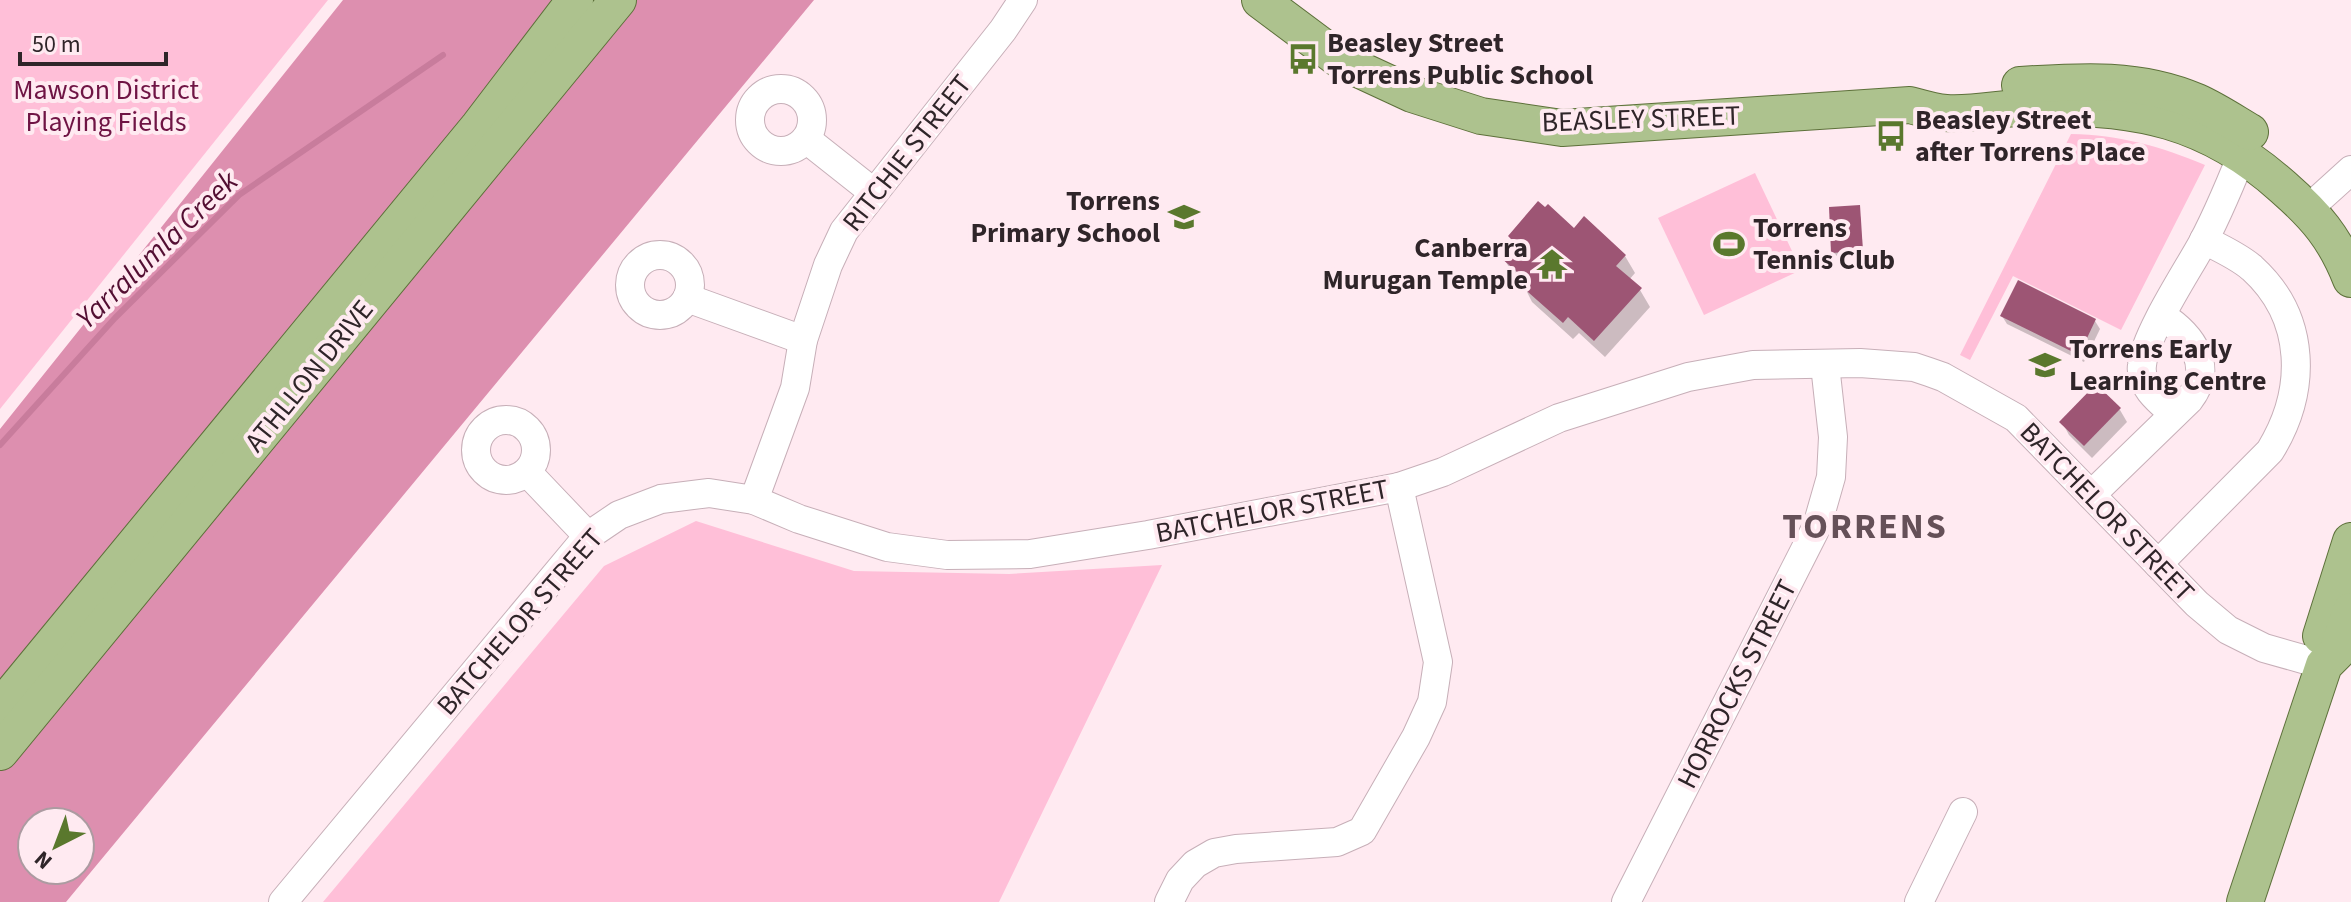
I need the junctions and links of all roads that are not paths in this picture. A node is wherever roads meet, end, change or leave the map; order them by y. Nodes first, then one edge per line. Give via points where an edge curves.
1 (575, 0) edge
2 (618, 0) edge
3 (1260, 0) edge
4 (1013, 3) edge
5 (806, 139) dead end
6 (2247, 143) junction
7 (2328, 191) edge
8 (873, 192) junction
9 (2351, 230) edge
10 (2204, 240) junction
11 (2351, 279) edge
12 (687, 298) dead end
13 (2162, 316) junction
14 (803, 340) junction
15 (1825, 365) junction
16 (2174, 414) junction
17 (527, 472) dead end
18 (1399, 487) junction
19 (2091, 495) junction
20 (754, 500) junction
21 (588, 536) junction
22 (2351, 541) edge
23 (2158, 564) junction
24 (2351, 611) edge
25 (2324, 665) junction
26 (0, 708) edge
27 (0, 752) edge
28 (1963, 812) dead end
29 (283, 902) edge
30 (1169, 902) edge
31 (1626, 902) edge
32 (1919, 902) edge
33 (2245, 902) edge

1 - 26 main road, ATHLLON DRIVE via 479,126
2 - 27 main road, ATHLLON DRIVE
3 - 6 main road, BEASLEY STREET via 1343,62 1412,94 1481,116 1562,128 1910,105 1943,91 2113,81 2197,102
4 - 8 street, RITCHIE STREET
5 - 8 street
6 - 7 main road, BEASLEY STREET
6 - 10 street
7 - 9 main road, BEASLEY STREET
7 - 11 main road, BEASLEY STREET via 2333,241
8 - 14 street, RITCHIE STREET via 844,231
10 - 13 street
10 - 23 street via 2252,268 2280,303 2295,345 2296,389 2270,451
12 - 14 street
13 - 16 street via 2141,367 2154,396
13 - 16 street via 2192,342 2200,362 2194,393
14 - 20 street, RITCHIE STREET via 795,388
15 - 18 street, BATCHELOR STREET via 1753,365 1688,377 1559,418
15 - 19 street, BATCHELOR STREET via 1914,367 1943,377 2016,418
15 - 31 street, HORROCKS STREET via 1833,437 1831,477 1817,526
16 - 19 street
17 - 21 street
18 - 20 street, BATCHELOR STREET via 1148,535 989,556 887,547
18 - 30 street via 1438,662 1432,702 1416,737 1362,831 1337,842 1214,853 1180,880
19 - 23 street, BATCHELOR STREET
20 - 21 street, BATCHELOR STREET via 709,493 661,499 619,515
21 - 29 street, BATCHELOR STREET
22 - 25 main road via 2319,642
23 - 25 street, BATCHELOR STREET via 2228,630 2264,648
24 - 25 main road via 2337,652
25 - 33 main road
28 - 32 street

